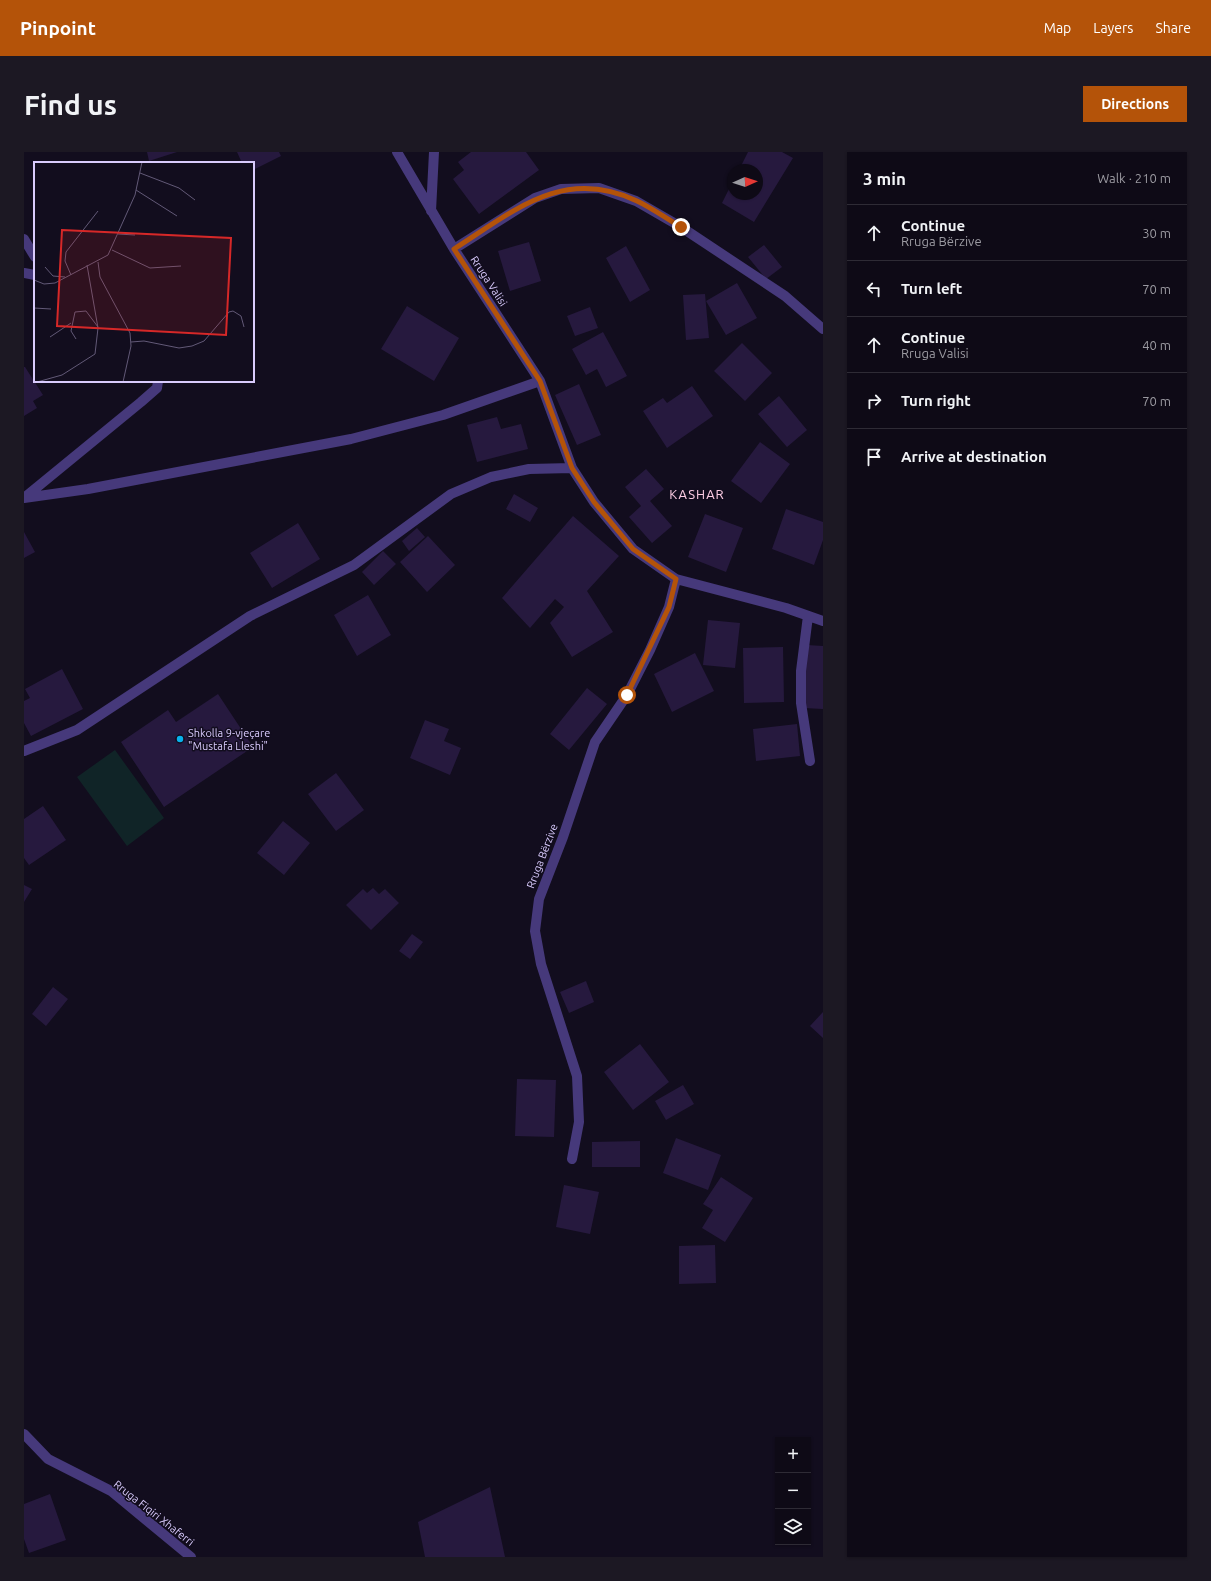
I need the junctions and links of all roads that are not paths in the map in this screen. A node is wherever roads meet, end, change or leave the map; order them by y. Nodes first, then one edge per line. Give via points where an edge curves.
1 (397, 152) edge
2 (434, 152) edge
3 (431, 211) junction
4 (24, 238) edge
5 (454, 249) junction
6 (34, 255) edge
7 (24, 273) edge
8 (34, 275) edge
9 (823, 330) edge
10 (540, 381) junction
11 (158, 382) edge
12 (572, 468) junction
13 (24, 498) edge
14 (676, 579) junction
15 (808, 616) junction
16 (823, 621) edge
17 (24, 751) edge
18 (810, 761) dead end
19 (572, 1159) dead end
20 (24, 1434) edge
21 (191, 1557) edge

1 - 3 street, Rruga Valisi
2 - 3 street
3 - 5 street, Rruga Valisi
4 - 6 street
5 - 9 street via 535,198 561,189 599,188 636,201 681,227 785,296
5 - 10 street, Rruga Valisi
7 - 8 street
10 - 12 street, Rruga Valisi
10 - 13 street via 443,415 351,439 88,489
11 - 13 street via 157,388 141,402
12 - 14 street, Rruga Valisi via 594,502 633,549
12 - 17 street via 522,470 492,477 451,494 354,565 250,616 77,730
14 - 15 street
14 - 19 street, Rruga Bërzive via 669,607 650,650 627,695 595,742 539,899 535,931 541,964 577,1076 579,1122
15 - 16 street
15 - 18 street via 801,671 801,703
20 - 21 street, Rruga Fiqiri Xhaferri via 48,1459 110,1491

